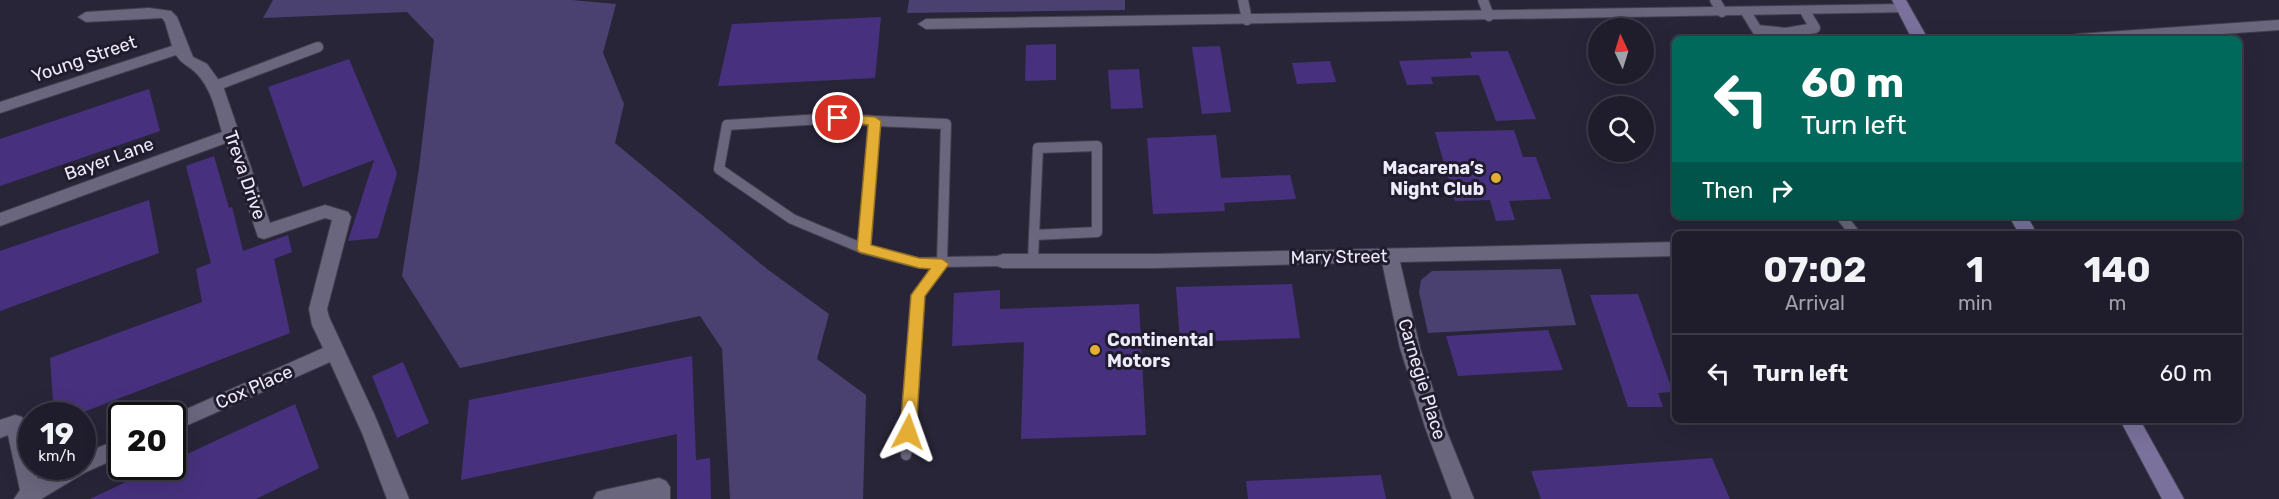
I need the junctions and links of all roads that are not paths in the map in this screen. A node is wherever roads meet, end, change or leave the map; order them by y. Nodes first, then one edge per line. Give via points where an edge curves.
1 (1243, 0) edge
2 (1483, 0) edge
3 (1901, 4) edge
4 (1846, 5) edge
5 (1718, 6) edge
6 (86, 16) dead end
7 (1489, 16) junction
8 (1247, 20) junction
9 (926, 24) dead end
10 (2279, 25) edge
11 (1918, 36) edge
12 (2121, 36) edge
13 (318, 47) dead end
14 (180, 48) junction
15 (215, 86) junction
16 (0, 108) edge
17 (875, 121) junction
18 (231, 135) junction
19 (1843, 219) edge
20 (0, 220) edge
21 (1853, 231) edge
22 (1034, 235) junction
23 (864, 249) junction
24 (1672, 249) edge
25 (1390, 256) junction
26 (1003, 261) joint
27 (1032, 261) junction
28 (942, 264) junction
29 (335, 351) junction
30 (186, 418) edge
31 (2132, 423) edge
32 (0, 429) edge
33 (906, 455) dead end
34 (54, 480) edge
35 (26, 496) edge
36 (398, 499) edge
37 (604, 499) edge
38 (659, 499) edge
39 (1463, 499) edge
40 (2173, 499) edge

1 - 8 lane
2 - 7 lane
3 - 4 street
3 - 11 main road
4 - 5 street via 1805,11 1746,12
5 - 7 street
6 - 14 street, Treva Drive via 166,14 172,20
7 - 8 street
8 - 9 street
10 - 12 lane
13 - 15 lane
14 - 15 street, Treva Drive
14 - 16 street, Young Street
15 - 18 street, Treva Drive
17 - 23 lane
17 - 23 lane via 838,118 727,125 719,169 792,219
17 - 28 lane via 946,124
18 - 20 street, Bayer Lane
18 - 29 street, Treva Drive via 264,232 325,211 342,217 318,309 319,323
19 - 21 lane
22 - 22 lane via 1097,232 1097,146 1038,148
22 - 27 lane
23 - 28 lane via 919,263
24 - 25 street, Mary Street
25 - 27 street, Mary Street
25 - 39 street, Carnegie Place via 1410,348
26 - 27 street, Mary Street
26 - 28 lane
28 - 33 lane via 918,295
29 - 30 street, Cox Place
29 - 36 street, Treva Drive via 381,451
31 - 40 main road
32 - 35 street via 15,423
34 - 35 street
37 - 38 street via 659,487

